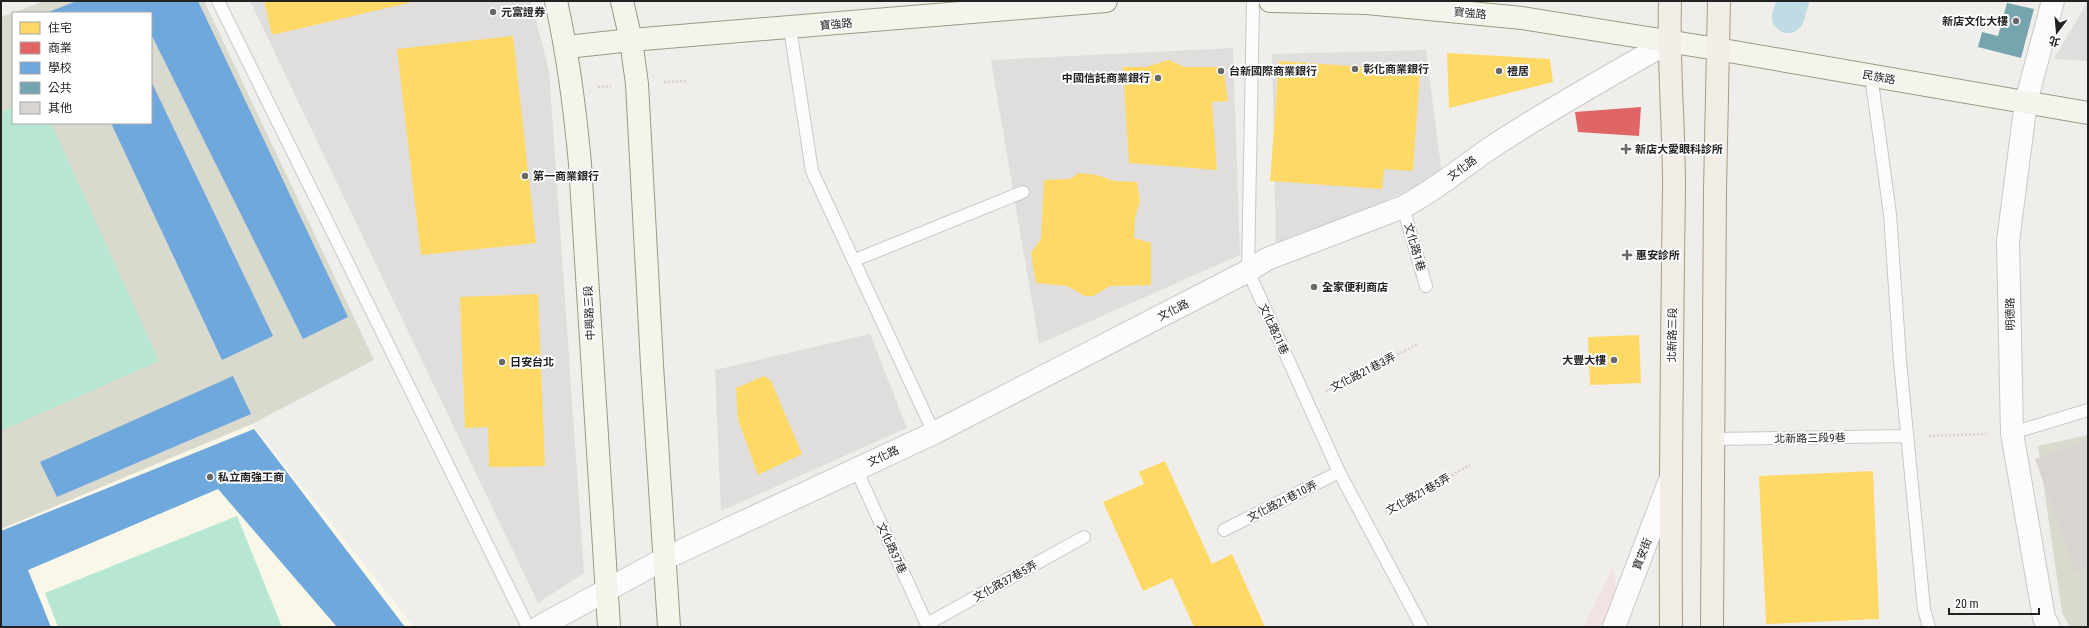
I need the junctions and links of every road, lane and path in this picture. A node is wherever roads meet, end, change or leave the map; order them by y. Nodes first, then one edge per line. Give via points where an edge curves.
1 (218, 1) edge
2 (556, 1) edge
3 (622, 1) edge
4 (1106, 1) edge
5 (1253, 1) edge
6 (1270, 1) edge
7 (1670, 1) edge
8 (1719, 1) edge
9 (2053, 1) edge
10 (954, 7) edge
11 (790, 28) junction
12 (631, 40) junction
13 (1669, 42) junction
14 (567, 48) junction
15 (1717, 49) junction
16 (1871, 76) junction
17 (2026, 102) junction
18 (2088, 113) edge
19 (1023, 192) dead end
20 (1403, 207) junction
21 (855, 260) junction
22 (1248, 272) junction
23 (1426, 286) dead end
24 (1418, 344) dead end
25 (1307, 400) junction
26 (2088, 410) edge
27 (934, 433) junction
28 (2012, 433) junction
29 (1907, 436) junction
30 (1714, 439) junction
31 (1470, 464) dead end
32 (856, 469) junction
33 (1339, 472) junction
34 (1670, 480) junction
35 (1366, 523) junction
36 (1224, 530) dead end
37 (1084, 537) dead end
38 (664, 559) junction
39 (607, 590) junction
40 (927, 626) edge
41 (528, 627) edge
42 (538, 627) edge
43 (609, 627) edge
44 (669, 627) edge
45 (1422, 627) edge
46 (1614, 627) edge
47 (1671, 627) edge
48 (1712, 627) edge
49 (1929, 627) edge
50 (2049, 627) edge

1 - 41 lane
2 - 14 street, 中興路三段
3 - 12 street
4 - 10 street, 寶強路
5 - 22 lane, 文化路21巷
6 - 13 street, 寶強路 via 1367,3 1522,18
7 - 13 main road, 北新路三段
8 - 15 main road
9 - 17 street, 明德路
10 - 11 street, 寶強路
11 - 12 street, 寶強路
11 - 21 lane via 812,172
12 - 14 street, 寶強路
12 - 38 street via 637,84
13 - 15 street, 民族路
13 - 20 street, 文化路 via 1500,141 1420,198
13 - 34 main road, 北新路三段 via 1674,148
14 - 39 street, 中興路三段 via 580,164
15 - 16 street, 民族路
15 - 30 main road
16 - 17 street, 民族路
16 - 29 lane via 1890,214
17 - 18 street, 民族路
17 - 28 street, 明德路 via 2008,242
19 - 21 lane
20 - 22 street, 文化路 via 1267,259
20 - 23 lane, 文化路1巷
21 - 27 lane
22 - 25 lane, 文化路21巷
22 - 27 street, 文化路
24 - 25 path, 文化路21巷3弄
25 - 33 lane, 文化路21巷
26 - 28 lane
27 - 32 street, 文化路
28 - 29 path
28 - 50 street, 明德路 via 2044,618
29 - 30 lane, 北新路三段9巷
29 - 49 lane via 1924,609
30 - 48 main road
31 - 35 path, 文化路21巷5弄
32 - 38 street, 文化路
32 - 40 lane, 文化路37巷
33 - 35 lane, 文化路21巷
33 - 36 lane, 文化路21巷10弄
34 - 46 street, 寶安街
34 - 47 main road, 北新路三段
35 - 45 lane, 文化路21巷
37 - 40 lane, 文化路37巷5弄
38 - 39 street, 文化路
38 - 44 street
39 - 42 street, 文化路
39 - 43 street, 中興路三段

